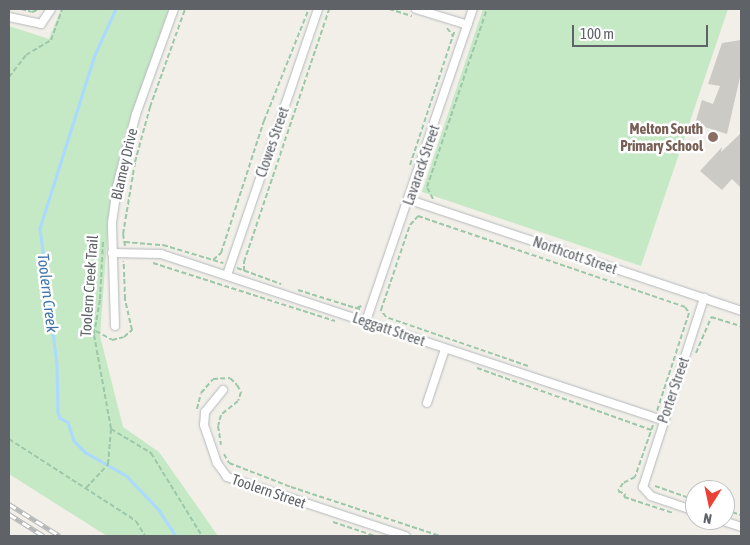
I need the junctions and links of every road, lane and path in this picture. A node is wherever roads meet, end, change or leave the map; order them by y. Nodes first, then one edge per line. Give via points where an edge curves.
1 (21, 9) edge
2 (40, 9) edge
3 (51, 9) edge
4 (62, 9) edge
5 (174, 9) edge
6 (185, 9) edge
7 (308, 9) edge
8 (318, 9) edge
9 (329, 9) edge
10 (416, 9) edge
11 (447, 9) edge
12 (457, 9) edge
13 (462, 9) edge
14 (473, 9) edge
15 (487, 9) edge
16 (9, 17) edge
17 (458, 22) junction
18 (468, 25) junction
19 (9, 78) edge
20 (407, 174) dead end
21 (410, 200) junction
22 (442, 202) dead end
23 (104, 240) dead end
24 (126, 242) junction
25 (123, 252) junction
26 (112, 253) junction
27 (213, 260) junction
28 (131, 261) dead end
29 (146, 261) dead end
30 (230, 266) junction
31 (244, 271) junction
32 (227, 274) junction
33 (285, 286) dead end
34 (294, 289) dead end
35 (704, 298) junction
36 (364, 304) dead end
37 (357, 308) junction
38 (741, 311) edge
39 (369, 312) junction
40 (386, 318) junction
41 (338, 322) dead end
42 (366, 322) junction
43 (115, 326) dead end
44 (741, 326) edge
45 (445, 348) junction
46 (694, 357) dead end
47 (530, 367) dead end
48 (476, 368) dead end
49 (223, 390) dead end
50 (426, 403) dead end
51 (658, 408) junction
52 (652, 409) dead end
53 (197, 410) dead end
54 (658, 420) junction
55 (110, 429) junction
56 (651, 430) junction
57 (9, 439) edge
58 (648, 483) junction
59 (86, 489) junction
60 (685, 496) edge
61 (685, 508) edge
62 (678, 515) dead end
63 (324, 519) dead end
64 (145, 536) edge
65 (202, 536) edge
66 (375, 536) edge
67 (405, 536) edge
68 (440, 536) edge

1 - 2 path via 32,12
3 - 16 street via 41,24
4 - 19 path via 51,40 26,55
5 - 26 street, Blamey Drive via 124,157 112,223
6 - 24 path via 150,108 135,162 123,234
7 - 27 path via 264,121 221,252
8 - 30 street, Clowes Street
9 - 31 path via 244,262
10 - 17 street
11 - 12 path
13 - 17 path
14 - 18 street, Lavarack Street
15 - 22 path via 427,187 434,199
17 - 18 street
17 - 20 path
18 - 21 street, Lavarack Street
21 - 35 street, Northcott Street
21 - 39 street, Lavarack Street
23 - 55 path, Toolern Creek Trail via 94,335
24 - 25 path
24 - 27 path via 163,245
25 - 26 street, Leggatt Street
25 - 28 path via 124,261
25 - 32 street, Leggatt Street via 161,254
26 - 43 street, Blamey Drive
27 - 30 path
29 - 41 path
30 - 31 path
30 - 32 street, Clowes Street
31 - 33 path
32 - 42 street, Leggatt Street
34 - 37 path
35 - 38 street, Northcott Street
35 - 54 street, Porter Street
36 - 37 path
37 - 39 path
39 - 40 path
39 - 42 street, Lavarack Street
40 - 47 path
40 - 51 path via 381,310 410,225 418,216 685,307 689,313
42 - 45 street, Leggatt Street
44 - 46 path via 711,317
45 - 50 street
45 - 54 street, Leggatt Street
48 - 56 path
49 - 67 street, Toolern Street via 205,412 204,426 216,463 227,477
51 - 52 path
51 - 54 path
53 - 68 path via 201,393 212,379 230,378 241,392 238,401 221,416 218,426 221,450 229,463
54 - 56 path
54 - 58 street, Porter Street
55 - 59 path, Toolern Creek Trail via 108,464
55 - 65 path via 151,453
56 - 62 path via 635,477 622,483 618,491 625,494 624,497
57 - 59 path
58 - 60 path
58 - 61 street via 644,490 651,496
59 - 64 path via 136,521
63 - 66 path

